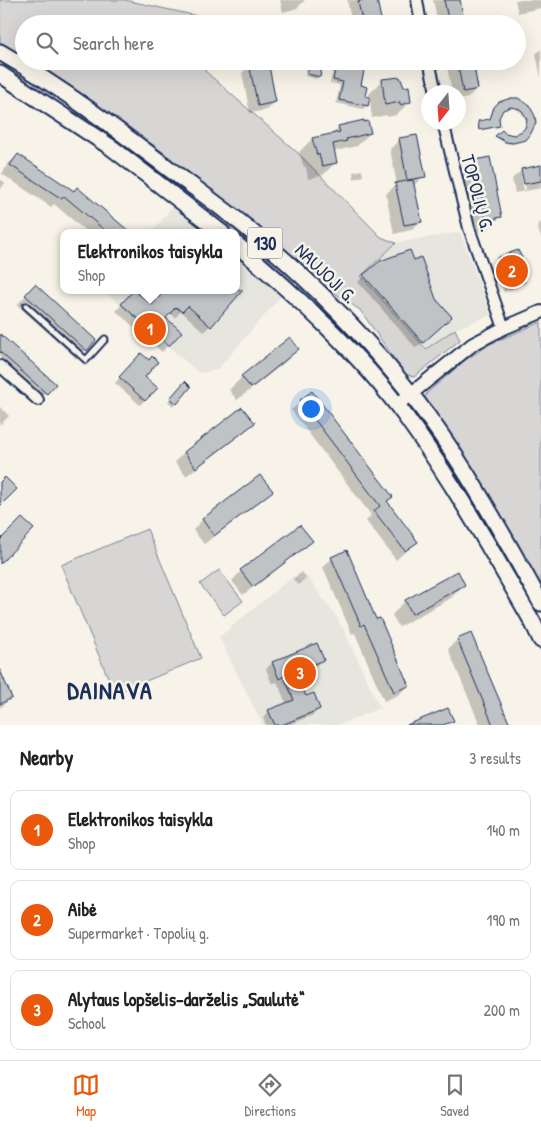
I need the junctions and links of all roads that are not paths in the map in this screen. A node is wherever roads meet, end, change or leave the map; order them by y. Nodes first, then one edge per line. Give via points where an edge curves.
1 (416, 0) edge
2 (419, 15) edge
3 (6, 55) edge
4 (29, 70) edge
5 (431, 70) edge
6 (1, 74) edge
7 (434, 85) edge
8 (445, 130) edge
9 (217, 229) edge
10 (240, 247) edge
11 (26, 306) dead end
12 (541, 312) edge
13 (504, 328) junction
14 (105, 339) dead end
15 (0, 366) edge
16 (411, 394) junction
17 (38, 400) dead end
18 (397, 405) junction
19 (541, 603) edge
20 (541, 640) edge

1 - 2 street
3 - 6 main road
4 - 16 main road, NAUJOJI G. / 130 via 98,115 240,222 316,289
5 - 7 street
6 - 9 main road, 130 via 112,148
8 - 13 street, TOPOLIŲ G. via 471,237
10 - 18 main road, NAUJOJI G. / 130 via 303,302
11 - 14 lane via 86,360
12 - 13 street
13 - 16 street via 473,344
15 - 17 street
16 - 18 street
16 - 19 main road, NAUJOJI G. / 130 via 454,455
18 - 20 main road, NAUJOJI G. / 130 via 457,492

